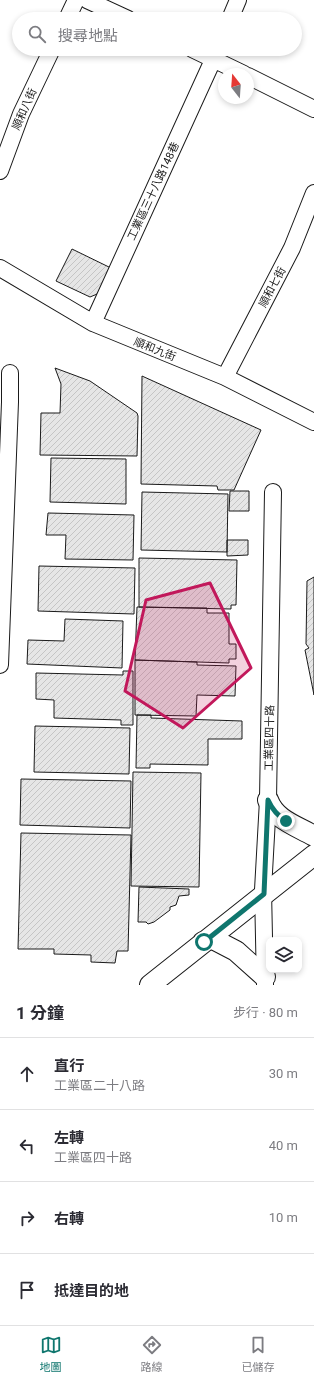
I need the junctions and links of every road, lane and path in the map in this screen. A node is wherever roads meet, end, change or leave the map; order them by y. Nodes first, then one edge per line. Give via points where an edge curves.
1 (76, 0) edge
2 (87, 0) edge
3 (238, 0) edge
4 (70, 12) edge
5 (113, 12) edge
6 (233, 12) edge
7 (49, 56) edge
8 (215, 56) edge
9 (219, 56) edge
10 (236, 68) edge
11 (254, 79) edge
12 (314, 109) edge
13 (0, 171) edge
14 (314, 193) edge
15 (0, 268) edge
16 (93, 323) junction
17 (10, 373) dead end
18 (224, 377) junction
19 (314, 422) edge
20 (273, 492) dead end
21 (0, 665) edge
22 (268, 800) junction
23 (314, 836) edge
24 (314, 855) edge
25 (264, 894) junction
26 (204, 942) junction
27 (265, 981) edge
28 (150, 985) edge

1 - 4 street
2 - 5 street
3 - 6 street
7 - 13 street, 順和八街 via 21,114
8 - 16 street, 工業區三十八路148巷
9 - 10 street
11 - 12 street
14 - 18 street, 順和七街 via 292,248
15 - 16 street, 順和九街
16 - 18 street, 順和九街
17 - 21 street
18 - 19 street, 順和九街
20 - 22 street, 工業區四十路
22 - 23 street via 280,818
22 - 25 street, 工業區四十路
24 - 25 street
25 - 26 street
25 - 27 street, 工業區四十路
26 - 27 street via 211,938 236,951
26 - 28 street

